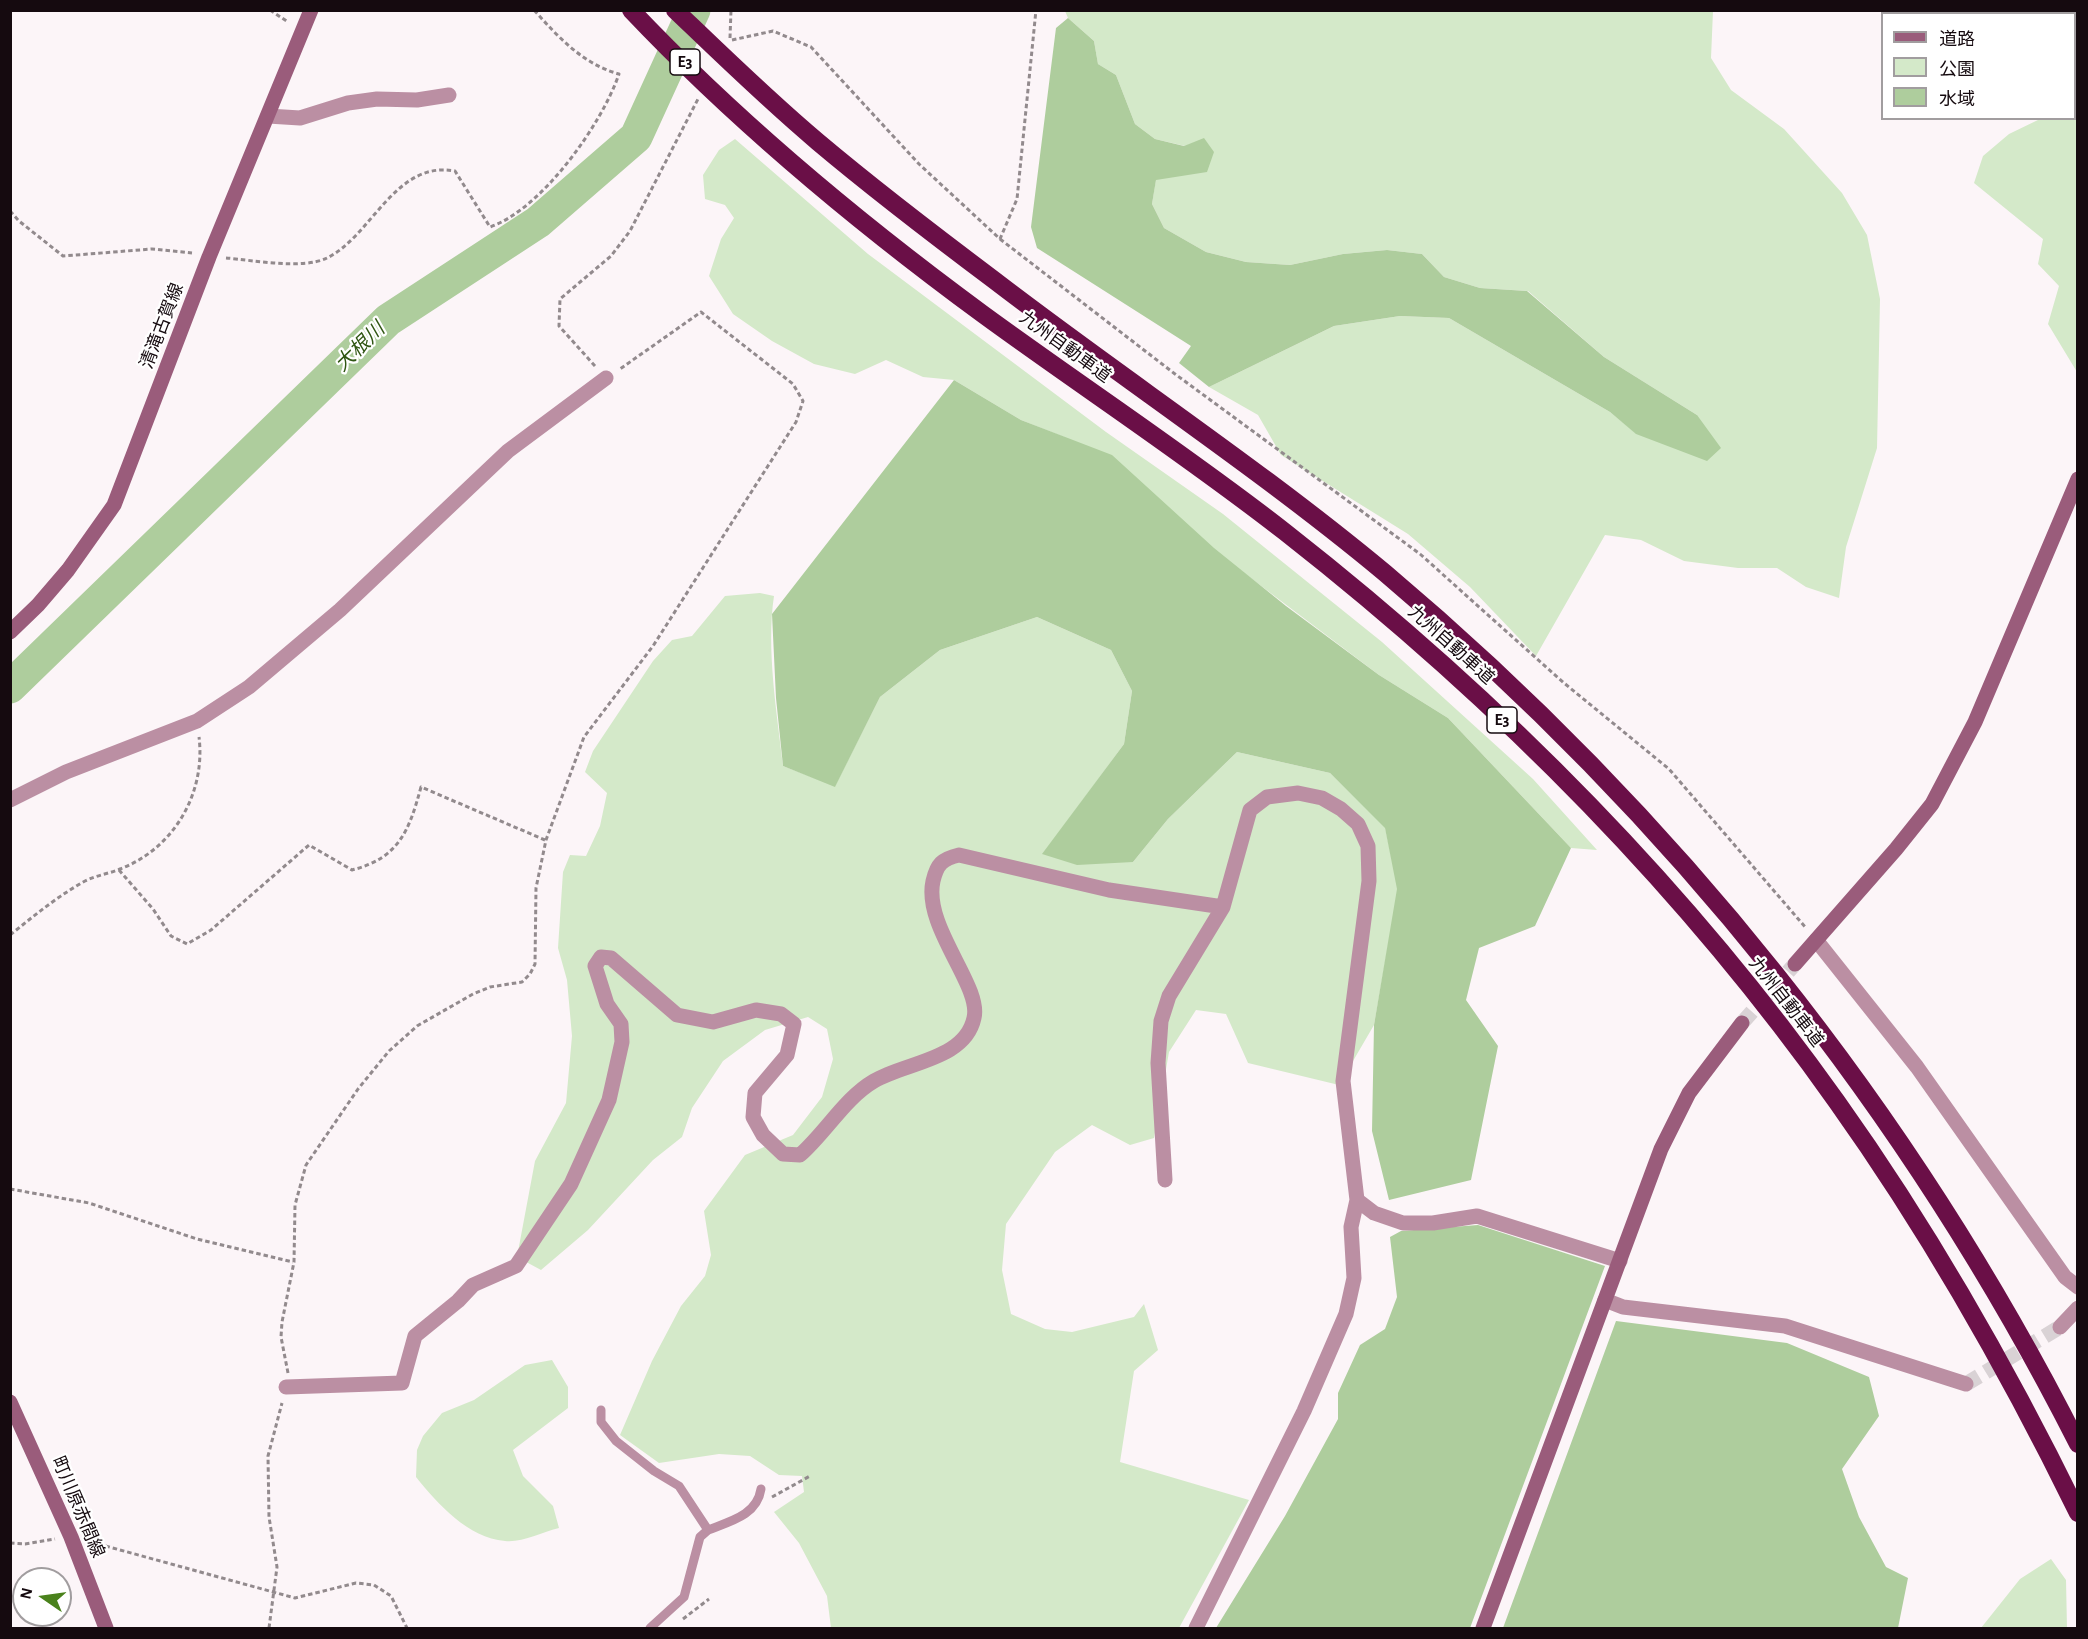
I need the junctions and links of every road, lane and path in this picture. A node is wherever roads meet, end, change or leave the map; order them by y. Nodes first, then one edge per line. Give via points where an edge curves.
1 (270, 10) edge
2 (311, 10) edge
3 (534, 10) edge
4 (675, 10) edge
5 (731, 10) edge
6 (1036, 10) edge
7 (635, 14) edge
8 (303, 31) junction
9 (449, 95) dead end
10 (699, 98) dead end
11 (268, 116) junction
12 (10, 211) edge
13 (1000, 239) junction
14 (210, 257) junction
15 (606, 378) junction
16 (2078, 479) edge
17 (10, 632) edge
18 (197, 721) junction
19 (10, 800) edge
20 (546, 840) junction
21 (119, 870) junction
22 (1223, 907) junction
23 (10, 935) edge
24 (1816, 940) junction
25 (1795, 964) tunnel mouth
26 (1742, 1023) tunnel mouth
27 (1165, 1180) dead end
28 (10, 1188) edge
29 (1357, 1200) junction
30 (1620, 1261) junction
31 (294, 1262) junction
32 (2078, 1287) edge
33 (1605, 1300) junction
34 (2078, 1308) edge
35 (2060, 1327) tunnel mouth
36 (1966, 1384) dead end
37 (286, 1387) junction
38 (10, 1402) edge
39 (601, 1410) dead end
40 (2078, 1444) edge
41 (810, 1476) dead end
42 (761, 1489) dead end
43 (759, 1501) junction
44 (2078, 1513) edge
45 (708, 1530) junction
46 (71, 1537) junction
47 (10, 1543) edge
48 (274, 1592) junction
49 (709, 1599) dead end
50 (677, 1623) dead end
51 (106, 1629) edge
52 (269, 1629) edge
53 (407, 1629) edge
54 (650, 1629) edge
55 (1196, 1629) edge
56 (1483, 1629) edge

1 - 8 path
2 - 8 street, 清滝古賀線
3 - 14 path via 568,48 619,74 613,93 562,169 536,199 510,220 490,227 455,171 438,168 394,192 344,248 325,259 304,264
4 - 40 highway, 九州自動車道 / E3 via 817,141 987,275 1298,503 1384,573 1547,719 1734,921 1861,1086 1952,1219 2033,1357
5 - 13 path via 730,40 772,32 811,47 919,164
6 - 13 path via 1017,199
7 - 44 highway, 九州自動車道 / E3 via 810,177 980,312 1284,531 1459,679 1592,808 1711,940 1836,1101 1921,1229 2010,1379
8 - 11 street, 清滝古賀線
9 - 11 street via 348,103 300,118
10 - 15 path via 630,231 611,256 560,300 559,326
11 - 14 street, 清滝古賀線
12 - 14 path via 63,256 152,249
13 - 24 path via 1184,381 1420,554 1564,683 1669,770
14 - 17 street, 清滝古賀線 via 114,505 68,570
15 - 18 street via 508,452 340,610 249,687
15 - 20 path via 701,312 793,384 803,401 796,422 653,646 584,737
16 - 24 street via 1975,722 1932,804
18 - 19 street via 66,772
18 - 21 path via 201,750 192,797 182,819 155,849
20 - 21 path via 421,788 405,832 392,851 374,864 352,870 309,845 211,930 187,944 171,936
20 - 31 path via 536,888 535,964 530,974 522,982 490,987 442,1010 389,1051 306,1165 296,1205
21 - 23 path via 98,874 56,898
22 - 27 street via 1169,996 1161,1021 1158,1063
22 - 29 street via 1250,810 1267,797 1298,793 1322,798 1358,824 1368,846 1368,882 1343,1081
22 - 37 street via 1109,890 959,855 945,858 936,868 930,895 973,1001 975,1016 969,1033 954,1047 874,1081 801,1155 783,1154 763,1135 753,1117 755,1093 787,1055 794,1024 781,1014 756,1011 713,1022 677,1015 611,958 601,957 595,966 606,1004 621,1024 622,1042 609,1100 571,1184 516,1266 473,1285 415,1335 402,1383
24 - 25 street
24 - 32 street via 1917,1067 2065,1277
26 - 30 street via 1689,1093 1674,1120
28 - 31 path via 89,1203 197,1239
29 - 30 street via 1374,1213 1403,1223 1477,1216
29 - 55 street via 1351,1227 1354,1278 1346,1314 1304,1412
30 - 33 street
31 - 37 path via 281,1337 288,1370
33 - 36 street via 1623,1307 1785,1326
33 - 56 street
34 - 35 street
37 - 48 path via 268,1456 269,1517 277,1567
38 - 46 street, 町川原赤間線
39 - 45 lane via 601,1422 616,1441 679,1486
41 - 43 path
42 - 43 lane
43 - 45 lane via 748,1512
45 - 54 lane via 700,1537 684,1597
46 - 47 path
46 - 48 path
46 - 51 street, 町川原赤間線
48 - 52 path
48 - 53 path via 295,1598 356,1583 374,1585 392,1596
49 - 50 path

